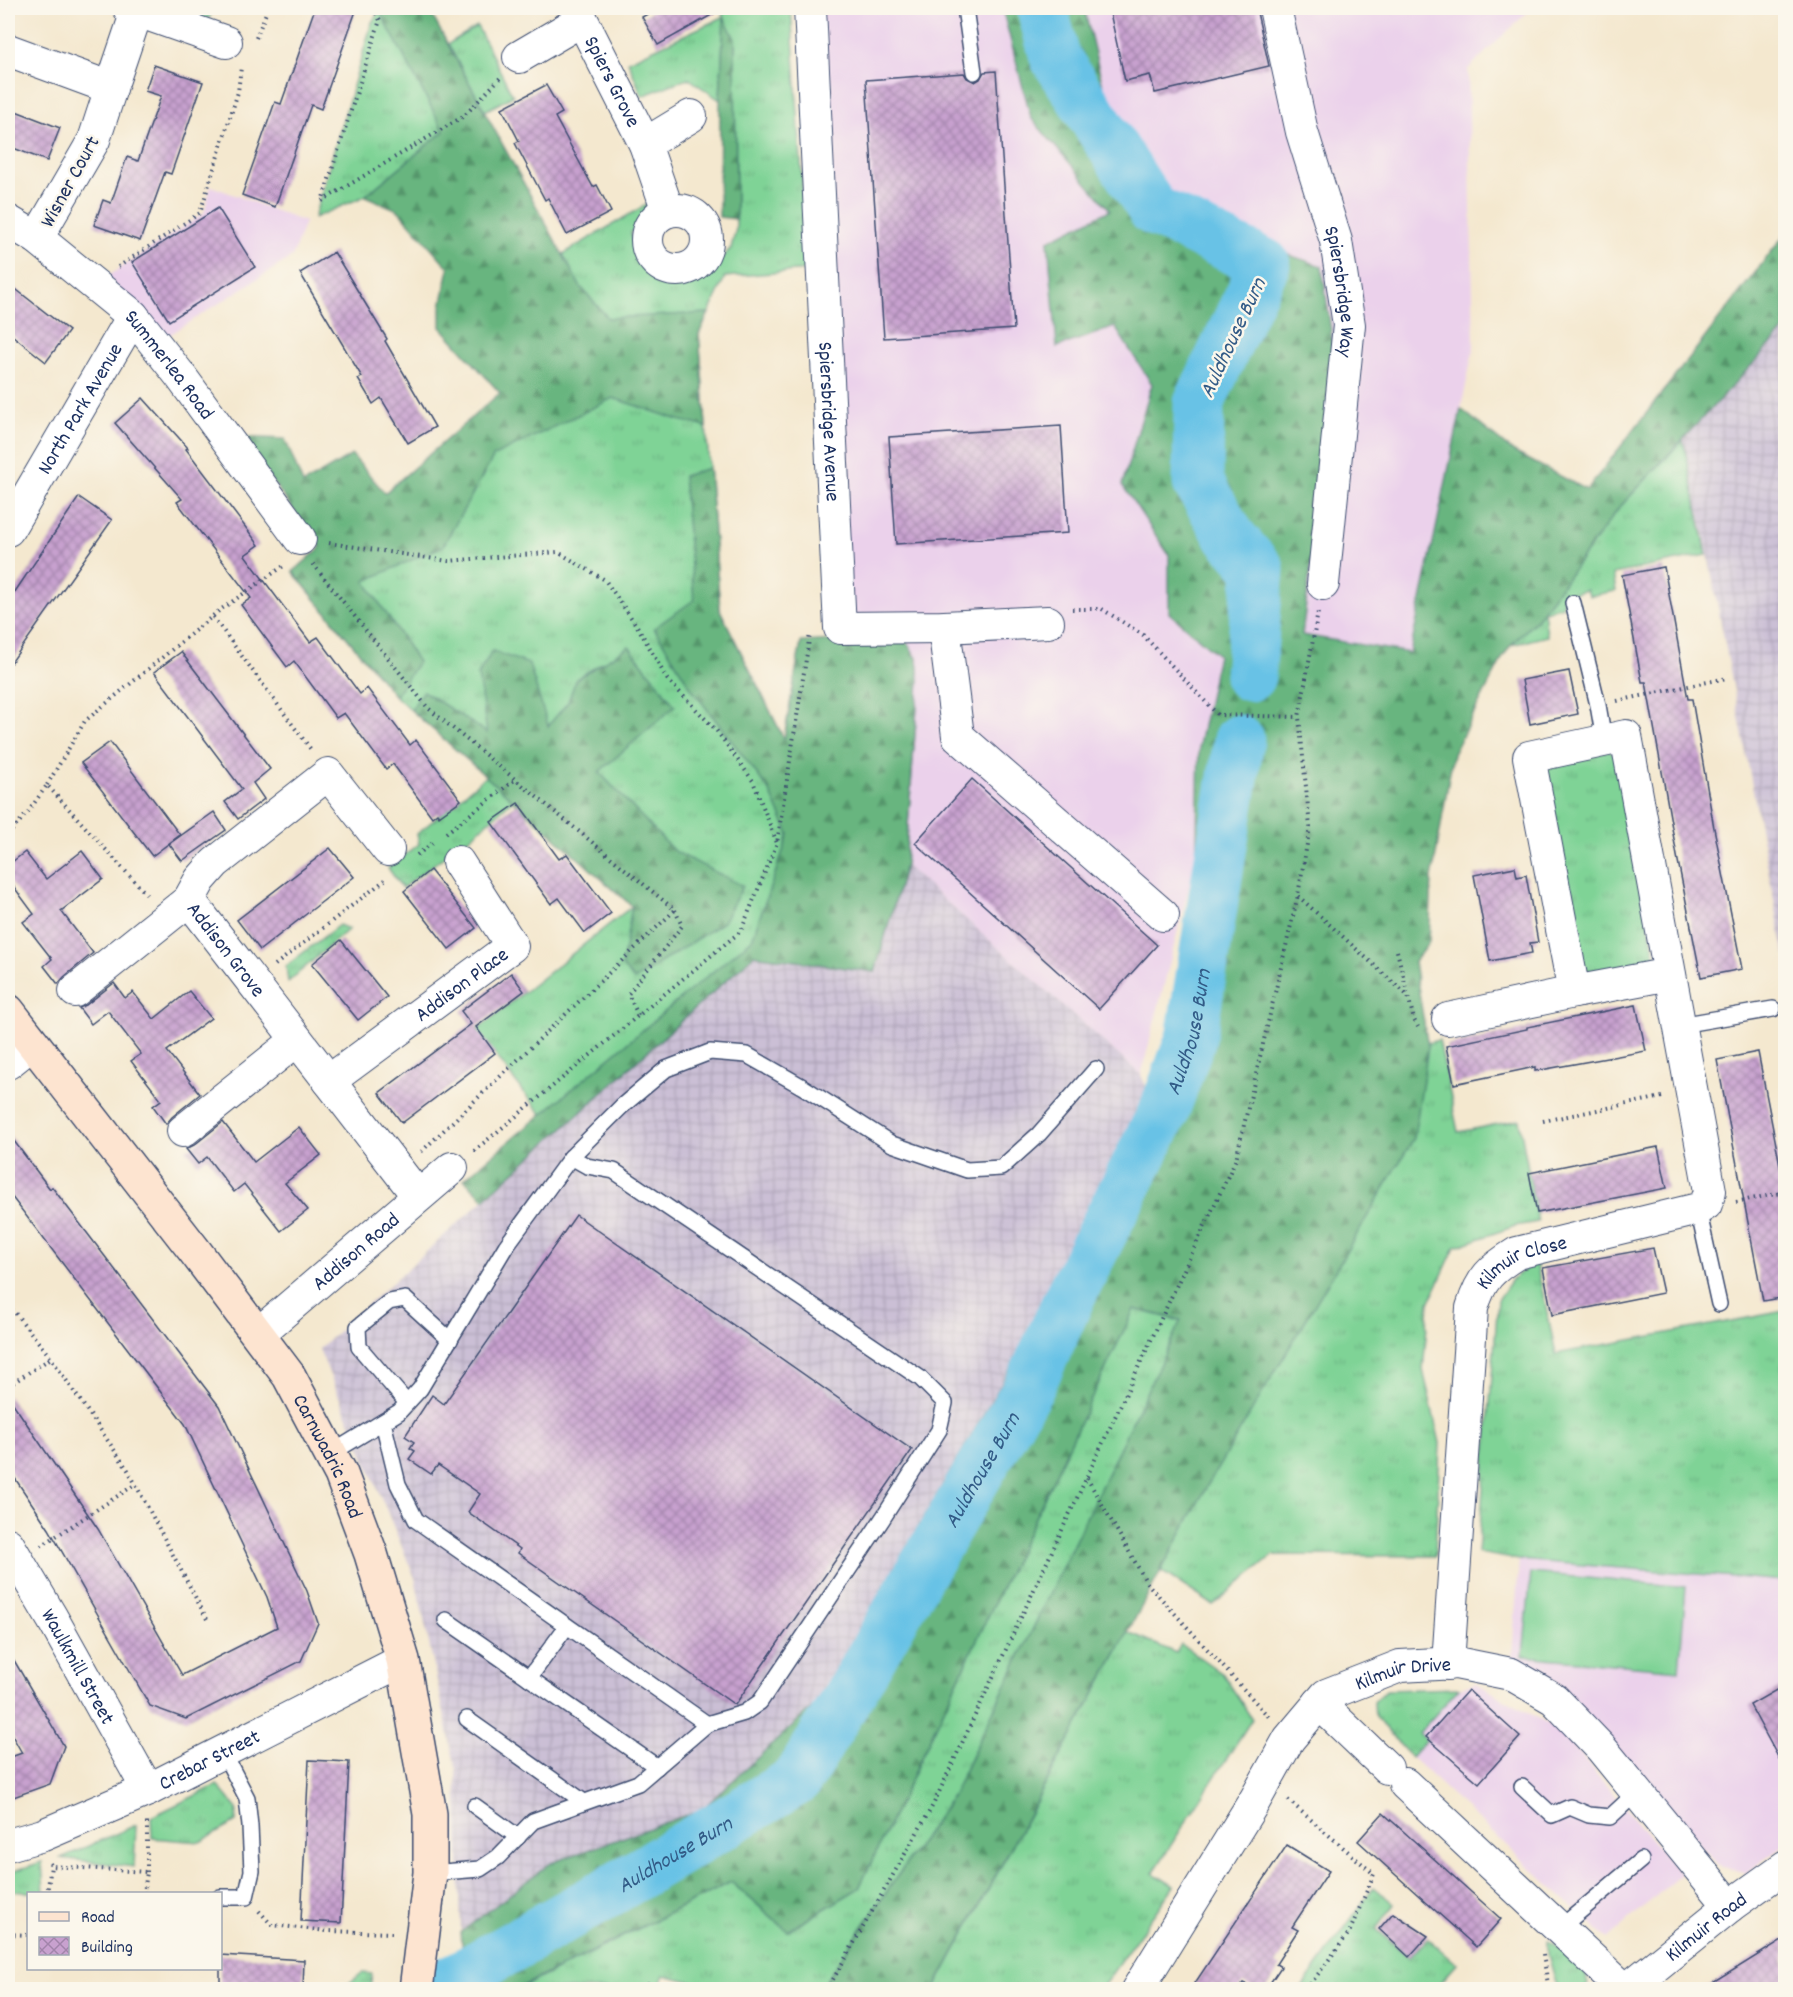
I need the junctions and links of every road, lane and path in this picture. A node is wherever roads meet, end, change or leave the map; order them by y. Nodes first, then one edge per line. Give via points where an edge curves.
1 (268, 8) edge
2 (374, 8) edge
3 (810, 8) edge
4 (965, 8) edge
5 (1275, 8) edge
6 (133, 9) edge
7 (579, 14) edge
8 (235, 45) junction
9 (8, 50) edge
10 (519, 57) joint
11 (974, 72) dead end
12 (111, 88) junction
13 (691, 116) dead end
14 (645, 144) junction
15 (668, 211) dead end
16 (8, 221) edge
17 (37, 238) junction
18 (93, 283) junction
19 (133, 316) junction
20 (8, 530) edge
21 (302, 545) junction
22 (1323, 584) joint
23 (1573, 603) dead end
24 (213, 617) junction
25 (1048, 622) joint
26 (944, 627) junction
27 (811, 628) dead end
28 (1727, 678) dead end
29 (1599, 705) junction
30 (1299, 717) junction
31 (1604, 740) junction
32 (328, 774) junction
33 (47, 785) junction
34 (8, 835) edge
35 (777, 843) junction
36 (387, 850) dead end
37 (458, 862) dead end
38 (1298, 895) junction
39 (178, 909) junction
40 (675, 910) junction
41 (1163, 915) dead end
42 (1397, 951) dead end
43 (1670, 974) junction
44 (75, 991) dead end
45 (1574, 992) junction
46 (1407, 995) dead end
47 (1773, 1009) dead end
48 (8, 1011) edge
49 (638, 1015) junction
50 (1448, 1019) joint
51 (1680, 1025) junction
52 (297, 1040) junction
53 (33, 1043) junction
54 (8, 1063) edge
55 (1096, 1069) dead end
56 (329, 1081) junction
57 (1692, 1091) junction
58 (1543, 1121) dead end
59 (183, 1131) dead end
60 (571, 1158) junction
61 (452, 1168) joint
62 (409, 1184) junction
63 (1785, 1192) edge
64 (1703, 1204) junction
65 (8, 1304) edge
66 (1719, 1304) dead end
67 (258, 1334) junction
68 (450, 1340) junction
69 (51, 1358) junction
70 (8, 1386) edge
71 (407, 1403) junction
72 (383, 1422) junction
73 (330, 1454) junction
74 (1087, 1478) junction
75 (136, 1484) junction
76 (13, 1553) edge
77 (446, 1620) dead end
78 (208, 1621) dead end
79 (567, 1626) junction
80 (403, 1660) junction
81 (1448, 1664) junction
82 (529, 1678) junction
83 (1319, 1703) junction
84 (467, 1719) dead end
85 (707, 1724) junction
86 (1289, 1739) junction
87 (223, 1752) junction
88 (657, 1767) junction
89 (1266, 1781) junction
90 (1522, 1787) dead end
91 (148, 1790) junction
92 (1637, 1792) junction
93 (584, 1802) junction
94 (474, 1806) dead end
95 (43, 1835) junction
96 (518, 1837) junction
97 (8, 1845) edge
98 (1641, 1860) dead end
99 (51, 1866) junction
100 (1785, 1866) edge
101 (147, 1872) junction
102 (430, 1873) junction
103 (47, 1892) edge
104 (144, 1892) edge
105 (222, 1897) edge
106 (246, 1897) junction
107 (1730, 1906) junction
108 (1560, 1928) junction
109 (8, 1934) edge
110 (27, 1935) edge
111 (422, 1943) junction
112 (650, 1980) dead end
113 (416, 1989) edge
114 (647, 1989) edge
115 (827, 1989) edge
116 (1137, 1989) edge
117 (1306, 1989) edge
118 (1626, 1989) edge

1 - 8 path via 254,44
2 - 10 path via 380,20 322,201 464,116
3 - 26 street, Spiersbridge Avenue via 840,628
4 - 11 lane
5 - 22 street, Spiersbridge Way via 1302,132 1336,241 1349,325
6 - 8 street
6 - 12 street, Wisner Court
7 - 10 street, Spiers Grove
7 - 14 street, Spiers Grove
8 - 18 path via 238,92 200,213
9 - 12 street
12 - 17 street, Wisner Court via 94,140
13 - 14 street, Spiers Grove
14 - 15 street, Spiers Grove
16 - 17 street, Summerlea Road
17 - 18 street, Summerlea Road
18 - 19 street, Summerlea Road
19 - 20 street, North Park Avenue
19 - 21 street, Summerlea Road
21 - 24 path
21 - 35 path via 448,561 558,552 605,580 668,679 716,730 753,781
21 - 40 path via 428,708
22 - 30 path
23 - 29 lane
24 - 32 path
24 - 33 path via 85,721
25 - 26 street, Spiersbridge Avenue
25 - 30 path via 1055,608 1102,609 1143,635 1218,715
26 - 41 street via 958,736
27 - 35 path
28 - 29 path
29 - 31 lane
30 - 38 path via 1310,827
31 - 43 street via 1626,736
31 - 45 street via 1529,757
32 - 36 street
32 - 39 street, Addison Grove via 215,863
33 - 34 path
33 - 39 path via 106,848
35 - 49 path via 741,931
37 - 56 street, Addison Place via 512,946
38 - 46 path
38 - 74 path via 1236,1159
39 - 44 street
39 - 52 street, Addison Grove
40 - 49 path via 682,926 628,994
40 - 62 path
42 - 50 path via 1414,1020 1422,1034 1433,1039 1442,1034
43 - 45 street
43 - 51 street
45 - 50 street
47 - 51 lane
48 - 53 street, Carnwadric Road
49 - 61 path
51 - 57 street
52 - 56 street, Addison Grove
52 - 59 street
53 - 54 street
53 - 67 street, Carnwadric Road
55 - 60 lane via 1039,1134 1001,1168 967,1170 892,1144 747,1055 710,1052 666,1069 622,1106
56 - 62 street, Addison Grove
57 - 58 path
57 - 64 street via 1710,1191
60 - 68 lane via 506,1246
60 - 85 lane via 587,1166 614,1171 920,1378 945,1403 939,1430 760,1702 744,1713
61 - 62 street, Addison Road
62 - 67 street, Addison Road
63 - 64 path via 1725,1204
64 - 66 lane
64 - 81 street, Kilmuir Close via 1517,1253 1496,1266 1478,1289 1472,1308
65 - 69 path
67 - 73 street, Carnwadric Road via 289,1376
68 - 71 lane
68 - 71 lane via 405,1299 389,1302 358,1327 359,1347
69 - 70 path
69 - 75 path
71 - 72 lane
72 - 73 lane
72 - 79 lane via 398,1484 416,1520
73 - 80 street, Carnwadric Road via 371,1554
74 - 86 path via 1146,1583
74 - 115 path via 933,1805
75 - 76 path
75 - 78 path
76 - 91 street, Waulkmill Street
77 - 82 lane
79 - 82 lane
79 - 85 lane
80 - 87 street, Crebar Street
80 - 102 street, Carnwadric Road via 430,1814
81 - 83 street, Kilmuir Drive via 1400,1666 1326,1695
81 - 92 street, Kilmuir Drive via 1511,1674 1554,1699
82 - 88 lane
83 - 86 street, Kilmuir Drive
83 - 108 street
84 - 93 lane
85 - 88 lane
86 - 89 street, Kilmuir Drive
87 - 91 street, Crebar Street
87 - 106 lane via 247,1798 252,1871
88 - 93 lane via 638,1783
89 - 116 street, Kilmuir Drive
89 - 117 path via 1374,1874 1349,1933
90 - 92 lane via 1552,1815 1570,1807 1589,1815 1610,1817
91 - 95 street, Crebar Street
91 - 101 path
92 - 107 street, Kilmuir Drive
93 - 96 lane via 533,1821
94 - 96 lane
95 - 97 street, Crebar Street
95 - 99 path
96 - 102 lane via 480,1869
98 - 108 lane
99 - 101 path
99 - 103 path
100 - 107 street, Kilmuir Road
101 - 104 path
102 - 111 street, Carnwadric Road
105 - 106 lane
106 - 111 path via 272,1924
107 - 118 street, Kilmuir Road
108 - 118 street
109 - 110 path
111 - 113 street, Carnwadric Road
112 - 114 path

